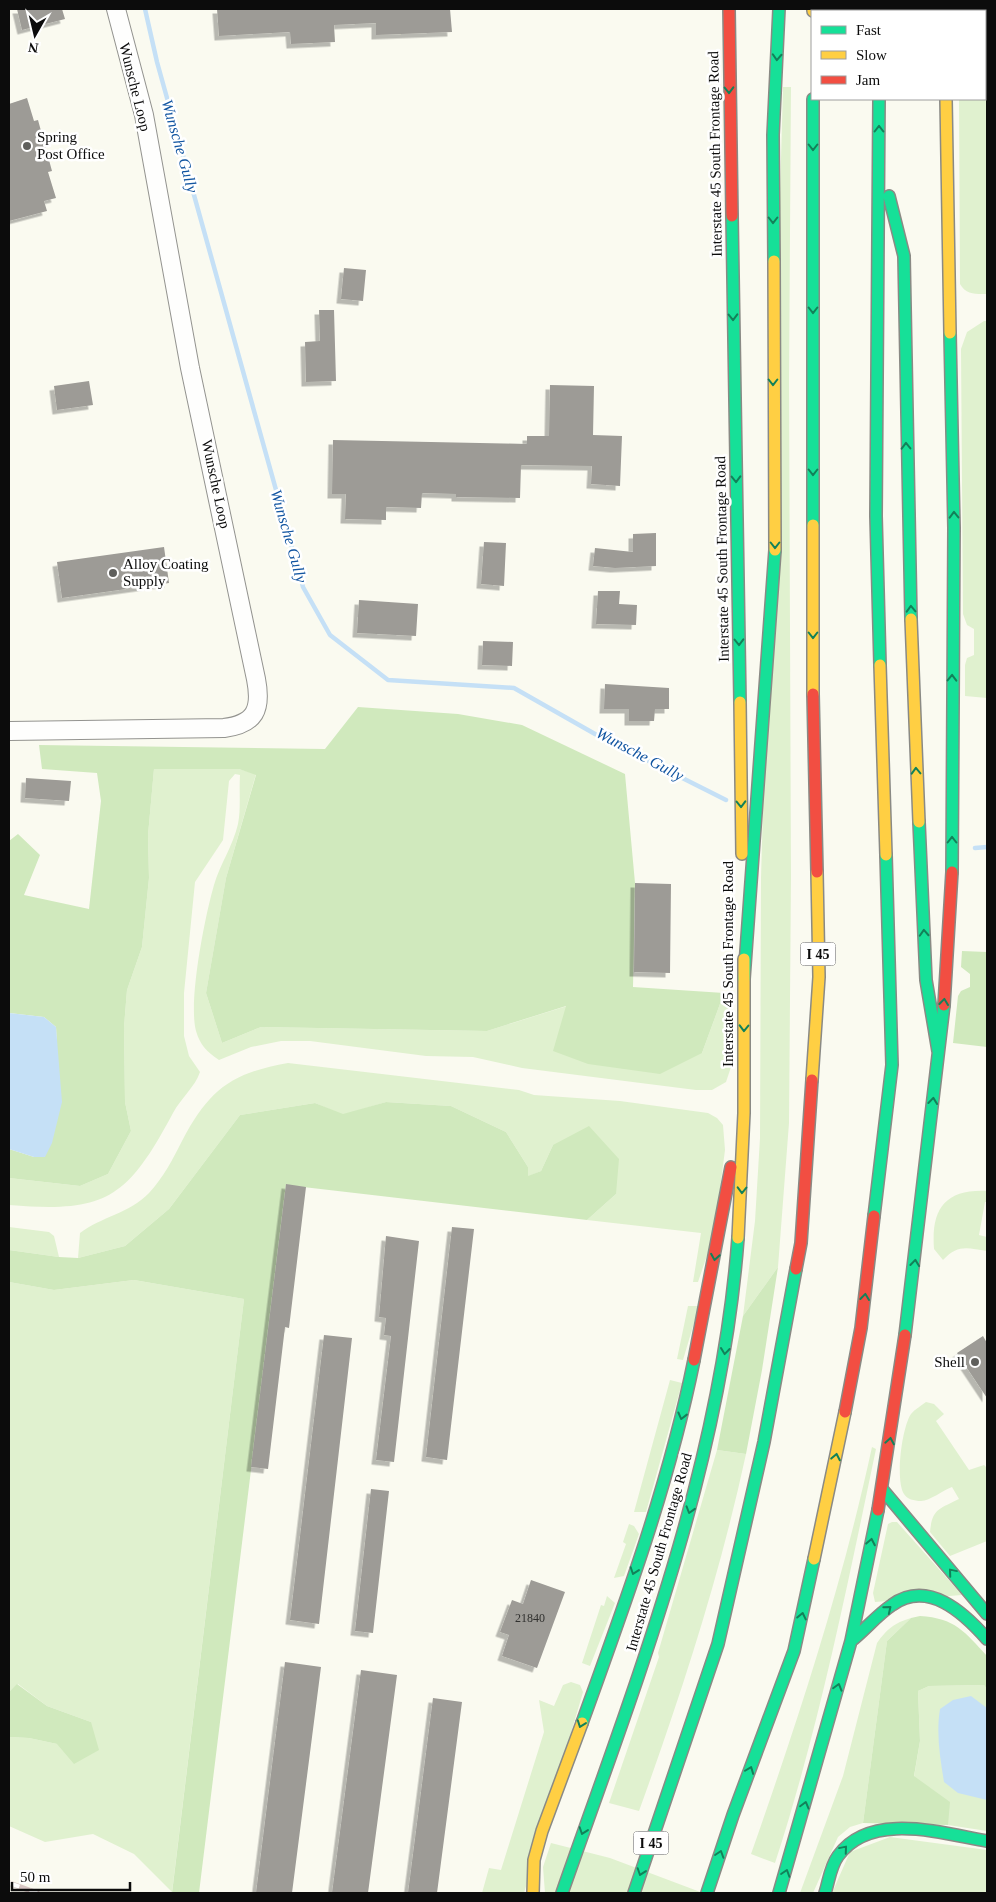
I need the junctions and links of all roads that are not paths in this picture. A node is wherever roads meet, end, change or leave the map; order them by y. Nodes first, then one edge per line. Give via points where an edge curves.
1 (116, 9) edge
2 (729, 9) edge
3 (779, 9) edge
4 (813, 100) edge
5 (879, 100) edge
6 (946, 100) edge
7 (879, 158) junction
8 (9, 731) edge
9 (744, 979) junction
10 (938, 1051) junction
11 (743, 1106) junction
12 (882, 1489) junction
13 (987, 1614) edge
14 (987, 1639) edge
15 (851, 1641) junction
16 (987, 1841) edge
17 (533, 1893) edge
18 (562, 1893) edge
19 (634, 1893) edge
20 (707, 1893) edge
21 (779, 1893) edge
22 (825, 1893) edge

1 - 8 street, Wunsche Loop via 144,115 190,368 218,492 258,701 256,711 245,724 224,728
2 -> 9 main road, Interstate 45 South Frontage Road
3 -> 9 main road via 773,135 775,552
4 -> 19 main road, I 45 via 813,696 819,977 801,1243 764,1442 718,1644
7 -> 5 main road
10 -> 6 main road via 952,894 954,528
10 -> 7 main road via 926,980 916,767 907,495 904,256
20 -> 7 main road via 732,1815 794,1651 862,1328 892,1064 876,516
9 -> 11 main road, Interstate 45 South Frontage Road
12 -> 10 main road via 914,1270
11 -> 17 main road via 708,1296 678,1430 650,1525 542,1832 534,1860
11 -> 18 main road, Interstate 45 South Frontage Road via 741,1223 723,1368 695,1493 642,1664
13 -> 12 main road
15 -> 12 main road
15 -> 14 main road via 890,1606 924,1597 953,1604
21 -> 15 main road
22 -> 16 main road via 837,1857 859,1835 895,1829

